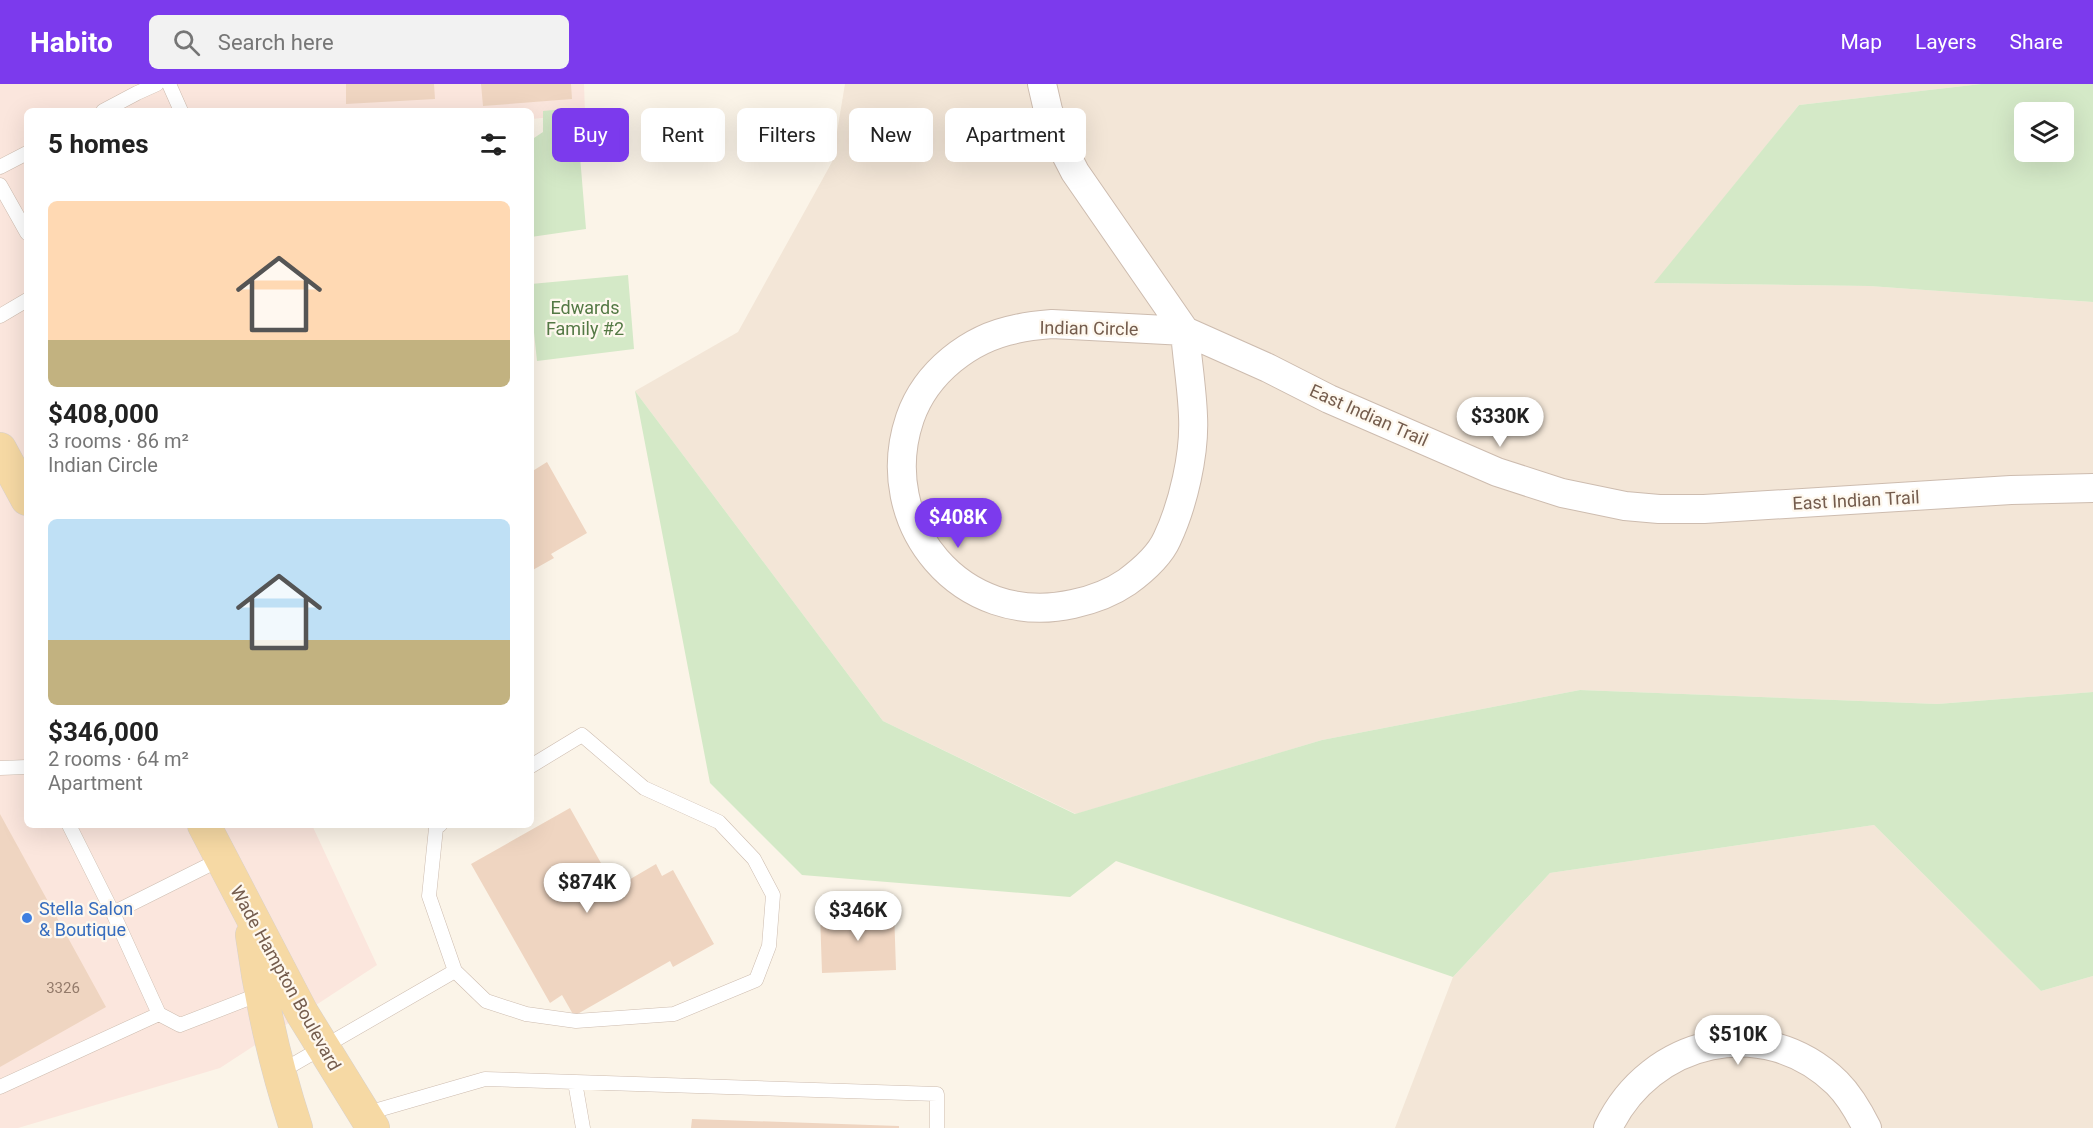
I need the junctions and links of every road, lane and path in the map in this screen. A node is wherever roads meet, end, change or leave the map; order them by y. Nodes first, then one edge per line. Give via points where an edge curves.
1 (157, 84) edge
2 (169, 84) edge
3 (1042, 84) edge
4 (109, 108) edge
5 (180, 108) edge
6 (24, 155) edge
7 (0, 168) edge
8 (0, 185) edge
9 (24, 228) edge
10 (24, 302) edge
11 (0, 316) edge
12 (1185, 331) junction
13 (0, 449) edge
14 (2093, 488) edge
15 (24, 493) edge
16 (534, 764) edge
17 (24, 767) edge
18 (0, 768) edge
19 (70, 828) edge
20 (206, 828) edge
21 (436, 828) edge
22 (221, 859) junction
23 (248, 912) junction
24 (113, 913) junction
25 (455, 971) junction
26 (260, 994) junction
27 (159, 1014) junction
28 (323, 1046) junction
29 (278, 1073) junction
30 (575, 1082) junction
31 (0, 1087) edge
32 (369, 1121) edge
33 (296, 1128) edge
34 (584, 1128) edge
35 (937, 1128) edge
36 (1608, 1128) edge
37 (1867, 1128) edge

1 - 4 lane
2 - 5 lane
3 - 12 street via 1059,141 1075,172
6 - 7 lane
8 - 9 lane
10 - 11 lane
12 - 12 street, Indian Circle via 1194,418 1183,497 1166,541 1142,571 1108,593 1084,602 1036,608 985,596 939,563 909,515 901,460 913,408 946,364 983,340 1015,329 1052,324
12 - 14 street, East Indian Trail via 1497,472 1562,494 1625,506 1704,509
13 - 15 main road
16 - 25 lane via 582,735 644,788 719,822 754,859 773,895 769,946 763,963 756,980 674,1014 576,1021 526,1014 486,1001
17 - 18 lane
19 - 24 lane
20 - 22 main road, Wade Hampton Boulevard
21 - 25 lane via 429,896
22 - 23 main road, Wade Hampton Boulevard
22 - 24 lane
23 - 26 main road
23 - 28 main road, Wade Hampton Boulevard
24 - 27 lane
25 - 28 lane
26 - 27 lane via 180,1025
26 - 29 main road
27 - 31 lane
28 - 29 lane
28 - 32 main road, Wade Hampton Boulevard
29 - 33 main road
30 - 32 lane via 485,1079
30 - 34 lane
30 - 35 lane via 937,1094
36 - 37 street via 1636,1085 1661,1065 1689,1051 1720,1043 1752,1043 1783,1050 1812,1063 1837,1083

